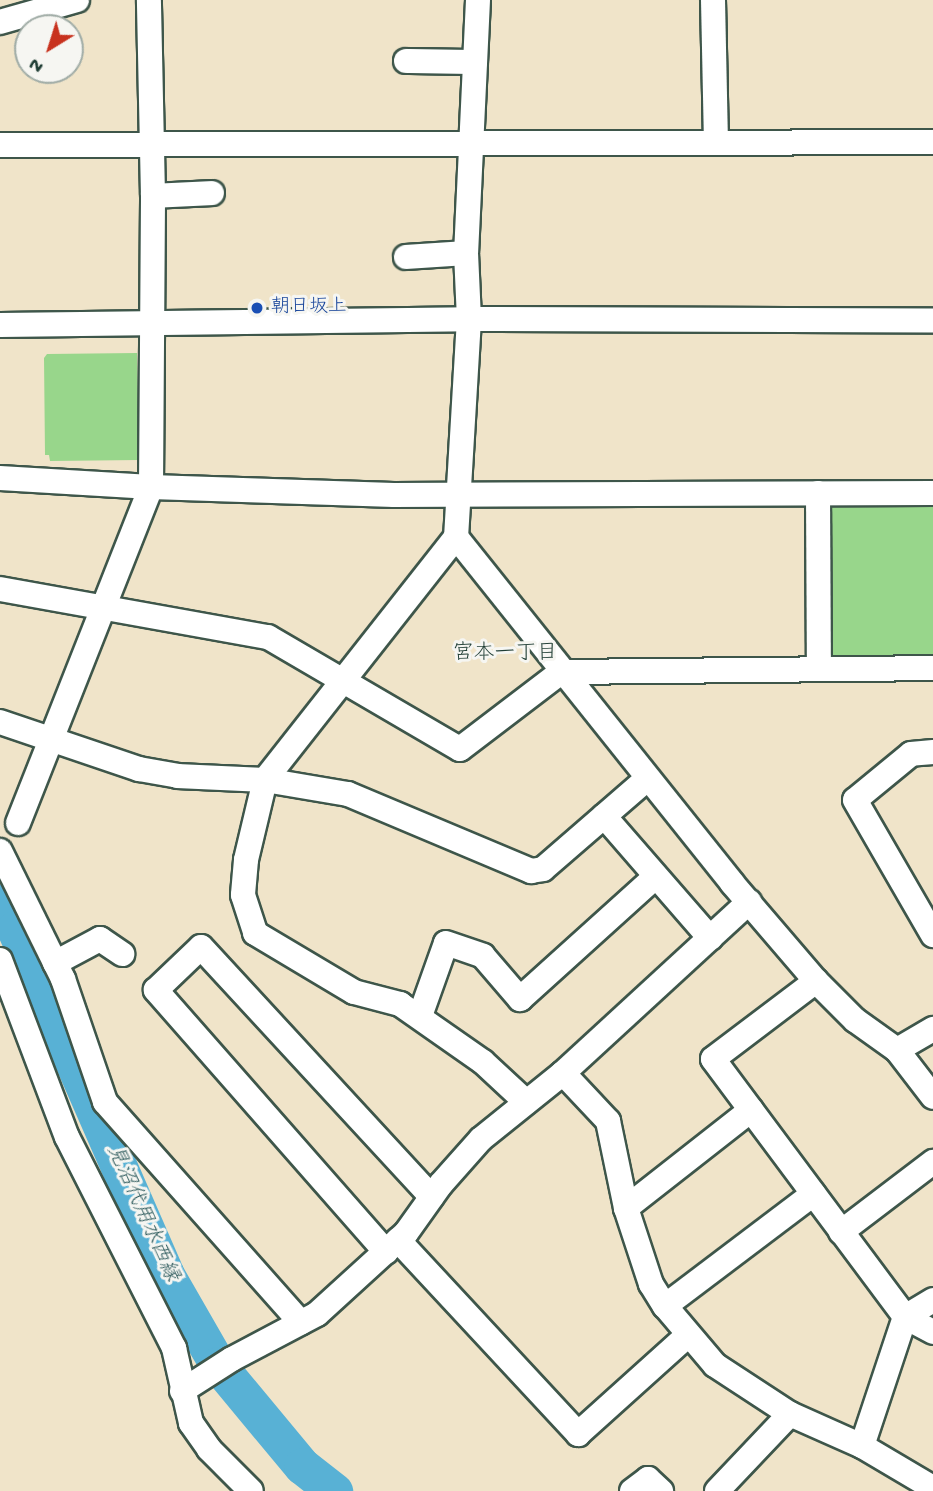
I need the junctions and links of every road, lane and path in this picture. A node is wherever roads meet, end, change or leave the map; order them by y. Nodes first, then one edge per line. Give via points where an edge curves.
1 (77, 0) edge
2 (149, 0) edge
3 (478, 0) edge
4 (713, 0) edge
5 (0, 22) edge
6 (406, 61) dead end
7 (475, 62) junction
8 (716, 142) junction
9 (933, 142) edge
10 (150, 143) junction
11 (471, 143) junction
12 (0, 145) edge
13 (212, 193) dead end
14 (153, 196) junction
15 (467, 253) junction
16 (407, 257) dead end
17 (469, 319) junction
18 (933, 321) edge
19 (150, 324) junction
20 (0, 325) edge
21 (0, 478) edge
22 (151, 487) junction
23 (818, 493) junction
24 (933, 493) edge
25 (457, 495) junction
26 (456, 537) junction
27 (0, 589) edge
28 (104, 607) junction
29 (933, 668) edge
30 (819, 669) junction
31 (561, 672) junction
32 (343, 681) junction
33 (0, 722) edge
34 (51, 741) junction
35 (933, 752) edge
36 (647, 779) junction
37 (265, 780) junction
38 (604, 817) junction
39 (8, 842) edge
40 (656, 876) junction
41 (748, 902) junction
42 (933, 935) edge
43 (710, 938) junction
44 (122, 954) dead end
45 (0, 960) edge
46 (55, 963) junction
47 (816, 981) junction
48 (7, 997) edge
49 (420, 1016) junction
50 (933, 1029) edge
51 (897, 1050) junction
52 (563, 1073) junction
53 (933, 1097) edge
54 (526, 1102) junction
55 (751, 1110) junction
56 (933, 1161) edge
57 (813, 1194) junction
58 (432, 1197) junction
59 (626, 1208) junction
60 (841, 1232) junction
61 (392, 1246) junction
62 (933, 1300) edge
63 (666, 1306) junction
64 (905, 1317) junction
65 (301, 1323) junction
66 (933, 1332) edge
67 (688, 1335) junction
68 (182, 1391) junction
69 (790, 1414) junction
70 (862, 1446) junction
71 (933, 1488) edge
72 (251, 1491) edge
73 (632, 1491) edge
74 (661, 1491) edge
75 (717, 1491) edge

1 - 5 street
2 - 10 street
3 - 7 street
4 - 8 street
6 - 7 street
7 - 11 street
8 - 9 street
8 - 11 street
10 - 11 street
10 - 12 street
10 - 14 street
11 - 15 street
13 - 14 street
14 - 19 street
15 - 16 street
15 - 17 street
17 - 18 street
17 - 19 street
17 - 25 street
19 - 20 street
19 - 22 street
21 - 22 street
22 - 25 street
22 - 28 street
23 - 24 street
23 - 25 street
23 - 30 street
25 - 26 street
26 - 31 street
26 - 32 street
27 - 28 street
28 - 32 street via 268,637
28 - 34 street
29 - 30 street
30 - 31 street
31 - 32 street via 460,749
31 - 36 street
32 - 37 street
33 - 34 street
34 - 37 street via 164,774
34 - 39 street
35 - 42 street via 911,754 855,800
36 - 38 street
36 - 41 street
37 - 38 street via 348,794 531,871 543,869
37 - 49 street via 246,860 243,895 255,933 354,992 400,1003
38 - 40 street
39 - 46 street
40 - 43 street
40 - 49 street via 520,999 483,956 446,943
41 - 43 street
41 - 47 street
43 - 52 street
44 - 46 street via 100,939
45 - 48 street
46 - 65 street via 105,1102
47 - 51 street via 855,1020
47 - 55 street via 713,1059
48 - 68 street via 67,1137 174,1348
49 - 54 street via 483,1062
50 - 51 street
51 - 53 street
52 - 54 street
52 - 59 street via 608,1121
54 - 58 street via 481,1139
55 - 57 street
55 - 59 street
56 - 60 street
57 - 60 street
57 - 63 street
58 - 61 street
58 - 61 street via 201,947 156,990
59 - 63 street via 652,1284
60 - 64 street
61 - 65 street
61 - 67 street via 578,1434
62 - 64 street
63 - 67 street
64 - 66 street
64 - 70 street
65 - 68 street
67 - 69 street via 715,1365
68 - 72 street via 197,1432
69 - 70 street
69 - 75 street
70 - 71 street
73 - 74 street via 648,1479

